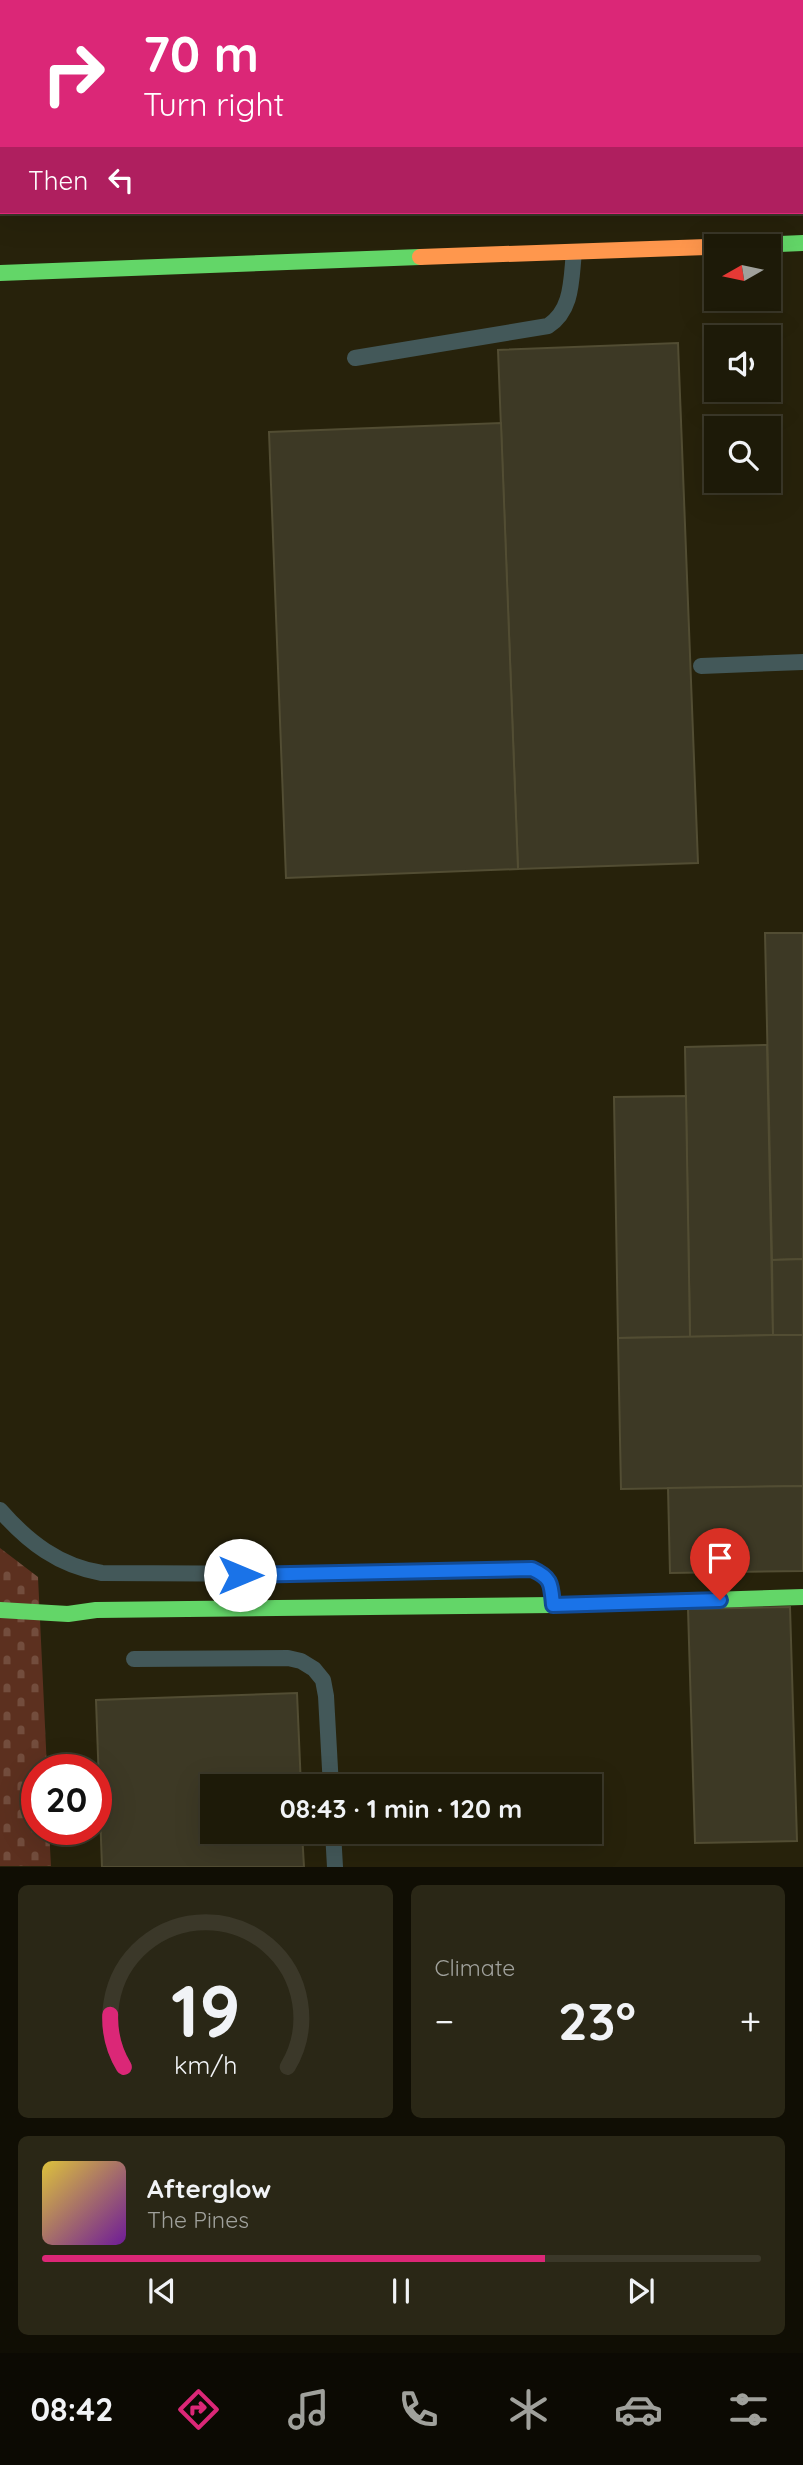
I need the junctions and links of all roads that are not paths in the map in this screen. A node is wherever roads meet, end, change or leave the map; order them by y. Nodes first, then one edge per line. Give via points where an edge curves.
1 (803, 243) edge
2 (574, 252) junction
3 (0, 272) edge
4 (355, 358) dead end
5 (803, 662) edge
6 (701, 666) dead end
7 (0, 1510) edge
8 (803, 1597) edge
9 (553, 1605) junction
10 (0, 1610) edge
11 (134, 1659) dead end
12 (330, 1774) edge
13 (334, 1844) edge
14 (335, 1867) edge

1 - 2 street
2 - 3 street
2 - 4 lane via 567,304 560,318 548,326
5 - 6 lane
7 - 9 lane via 56,1559 92,1572 172,1575 532,1569 545,1575 551,1585
8 - 9 street
9 - 10 street via 68,1614
11 - 12 lane via 301,1661 323,1680
13 - 14 lane

